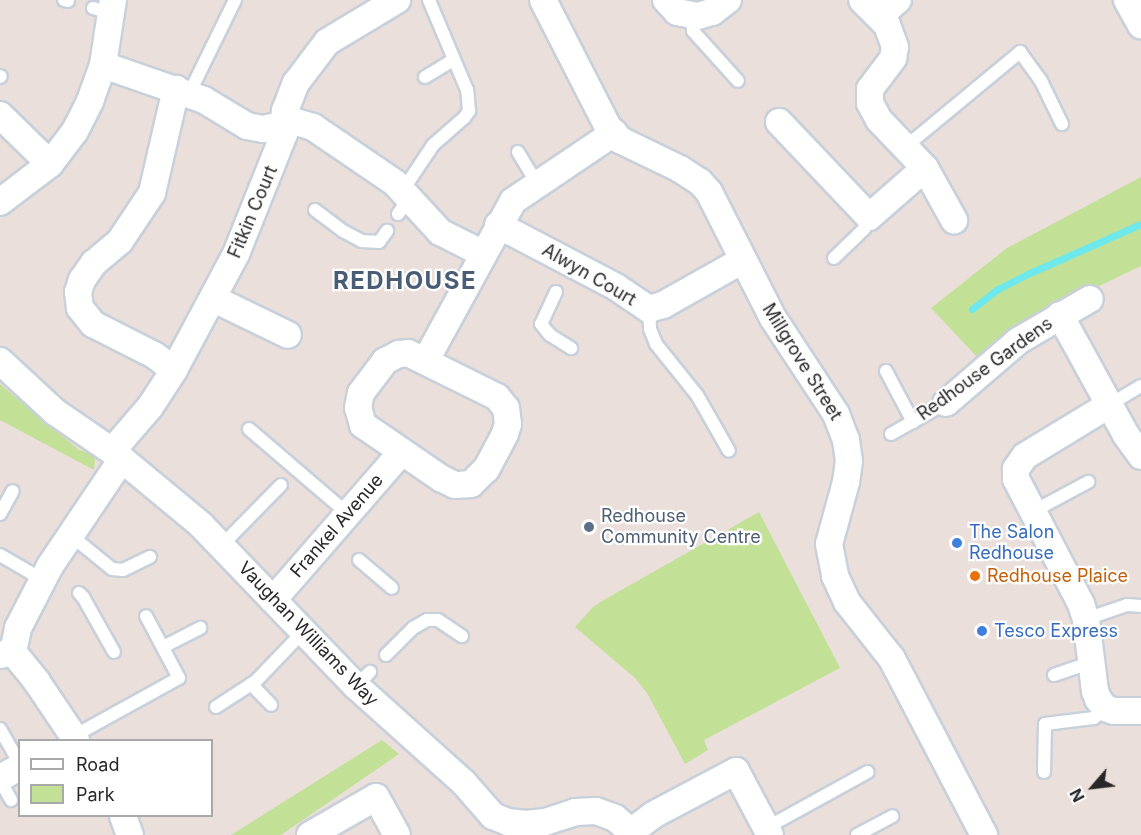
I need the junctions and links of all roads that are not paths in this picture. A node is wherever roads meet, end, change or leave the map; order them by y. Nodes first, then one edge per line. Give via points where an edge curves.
1 (235, 0) edge
2 (397, 0) edge
3 (429, 0) edge
4 (543, 0) edge
5 (666, 0) edge
6 (728, 0) edge
7 (1126, 0) edge
8 (880, 5) edge
9 (105, 7) edge
10 (692, 16) junction
11 (1141, 25) edge
12 (453, 60) junction
13 (103, 65) junction
14 (425, 78) dead end
15 (738, 81) dead end
16 (182, 92) junction
17 (0, 115) edge
18 (779, 122) dead end
19 (285, 123) junction
20 (1062, 124) dead end
21 (614, 133) junction
22 (904, 148) junction
23 (518, 152) dead end
24 (50, 164) junction
25 (925, 168) junction
26 (537, 184) junction
27 (404, 201) junction
28 (0, 202) edge
29 (315, 210) dead end
30 (869, 218) junction
31 (954, 220) dead end
32 (498, 225) junction
33 (387, 231) dead end
34 (482, 253) junction
35 (834, 258) dead end
36 (743, 260) junction
37 (556, 292) dead end
38 (214, 299) junction
39 (1090, 300) dead end
40 (649, 309) junction
41 (1060, 315) junction
42 (288, 335) dead end
43 (571, 348) dead end
44 (426, 360) junction
45 (0, 361) edge
46 (174, 370) junction
47 (886, 371) dead end
48 (1141, 386) edge
49 (946, 403) joint
50 (1109, 405) junction
51 (913, 422) junction
52 (249, 429) dead end
53 (891, 434) dead end
54 (729, 451) dead end
55 (401, 453) junction
56 (117, 455) junction
57 (1141, 456) edge
58 (1088, 483) dead end
59 (281, 485) dead end
60 (13, 491) dead end
61 (1032, 512) junction
62 (0, 514) edge
63 (348, 514) junction
64 (69, 534) junction
65 (222, 545) junction
66 (0, 555) edge
67 (150, 557) dead end
68 (359, 560) dead end
69 (48, 576) junction
70 (392, 588) dead end
71 (78, 593) dead end
72 (273, 600) junction
73 (1141, 606) edge
74 (146, 616) dead end
75 (1086, 620) junction
76 (200, 628) dead end
77 (303, 632) junction
78 (462, 636) dead end
79 (163, 647) junction
80 (114, 652) dead end
81 (7, 654) edge
82 (386, 655) dead end
83 (1092, 662) junction
84 (1054, 675) dead end
85 (251, 684) junction
86 (271, 705) dead end
87 (216, 707) dead end
88 (1105, 708) junction
89 (1141, 711) edge
90 (0, 729) edge
91 (71, 739) edge
92 (18, 761) edge
93 (18, 768) edge
94 (868, 772) dead end
95 (1044, 772) dead end
96 (4, 786) edge
97 (892, 816) dead end
98 (123, 817) edge
99 (768, 832) edge
100 (633, 833) edge
101 (130, 835) edge
102 (310, 835) edge
103 (397, 835) edge
104 (856, 835) edge
105 (984, 835) edge

1 - 16 lane
2 - 19 street, Fitkin Court via 322,46 291,90
3 - 12 lane
4 - 21 street, Millgrove Street
5 - 10 street via 677,12
6 - 10 street via 712,12
7 - 11 street
8 - 22 street via 894,52 873,82 869,96 879,120
9 - 13 street
10 - 15 lane via 693,31
12 - 14 lane
12 - 27 lane via 467,90 469,111 433,145
13 - 16 street
13 - 24 street via 75,131
16 - 19 street via 216,106 247,126 263,129
16 - 46 street via 152,193 120,241 94,263 82,280 78,298 81,311 93,324 154,355
17 - 24 street
18 - 30 street
19 - 27 street via 313,127 349,149
19 - 38 street, Fitkin Court via 269,175
20 - 22 lane via 1041,81 1020,52
21 - 26 street
21 - 36 street, Millgrove Street via 700,182 720,212
22 - 25 street
23 - 26 lane
24 - 28 street
25 - 30 street
25 - 31 street
26 - 32 street via 513,201
27 - 34 street via 440,232
29 - 33 lane via 362,242 379,242
30 - 35 lane via 864,229
32 - 34 street
32 - 40 street, Alwyn Court via 568,268 616,287
34 - 44 street
36 - 40 street, Alwyn Court
36 - 105 street, Millgrove Street via 773,318 836,414 846,440 848,472 829,544 838,583 850,607 892,658
37 - 43 lane via 541,324
38 - 42 street
38 - 46 street, Fitkin Court
39 - 41 street, Redhouse Gardens
40 - 54 lane via 656,345 697,395
41 - 49 street, Redhouse Gardens via 1018,341
41 - 50 street
44 - 55 street via 408,353 392,356 380,366 358,400 363,425
44 - 55 street via 497,397 506,408 508,424 486,470 475,482 464,486 442,479
45 - 56 street, Vaughan Williams Way via 55,412
46 - 56 street, Fitkin Court
47 - 51 lane, Redhouse Gardens
48 - 50 lane
49 - 51 lane, Redhouse Gardens
50 - 57 street
50 - 61 street via 1020,461 1016,479
51 - 53 lane, Redhouse Gardens
52 - 63 lane
55 - 63 street, Frankel Avenue
56 - 64 street, Fitkin Court
56 - 65 street, Vaughan Williams Way
58 - 61 lane
59 - 65 lane
60 - 62 lane
61 - 75 street via 1073,587
63 - 72 street, Frankel Avenue via 337,540
64 - 67 lane via 112,569 123,570
64 - 69 street, Fitkin Court
65 - 72 street, Vaughan Williams Way
66 - 69 lane
68 - 70 lane
69 - 81 street, Fitkin Court
71 - 80 lane via 84,597
72 - 77 street, Vaughan Williams Way
73 - 75 lane via 1127,605
74 - 79 lane
75 - 83 street
76 - 79 lane
77 - 85 lane
77 - 100 street, Vaughan Williams Way via 363,679 493,816 526,824 596,811 615,818
78 - 82 lane via 438,620 427,620 413,628
79 - 91 lane via 179,678
81 - 91 street via 38,682
83 - 84 lane
83 - 88 street via 1095,691
85 - 86 lane
85 - 87 lane
88 - 89 street
88 - 95 lane via 1094,718 1045,724
90 - 92 lane
93 - 96 street
94 - 99 lane
97 - 104 lane
98 - 101 street
99 - 100 street via 736,771 653,815
102 - 103 street via 376,798

